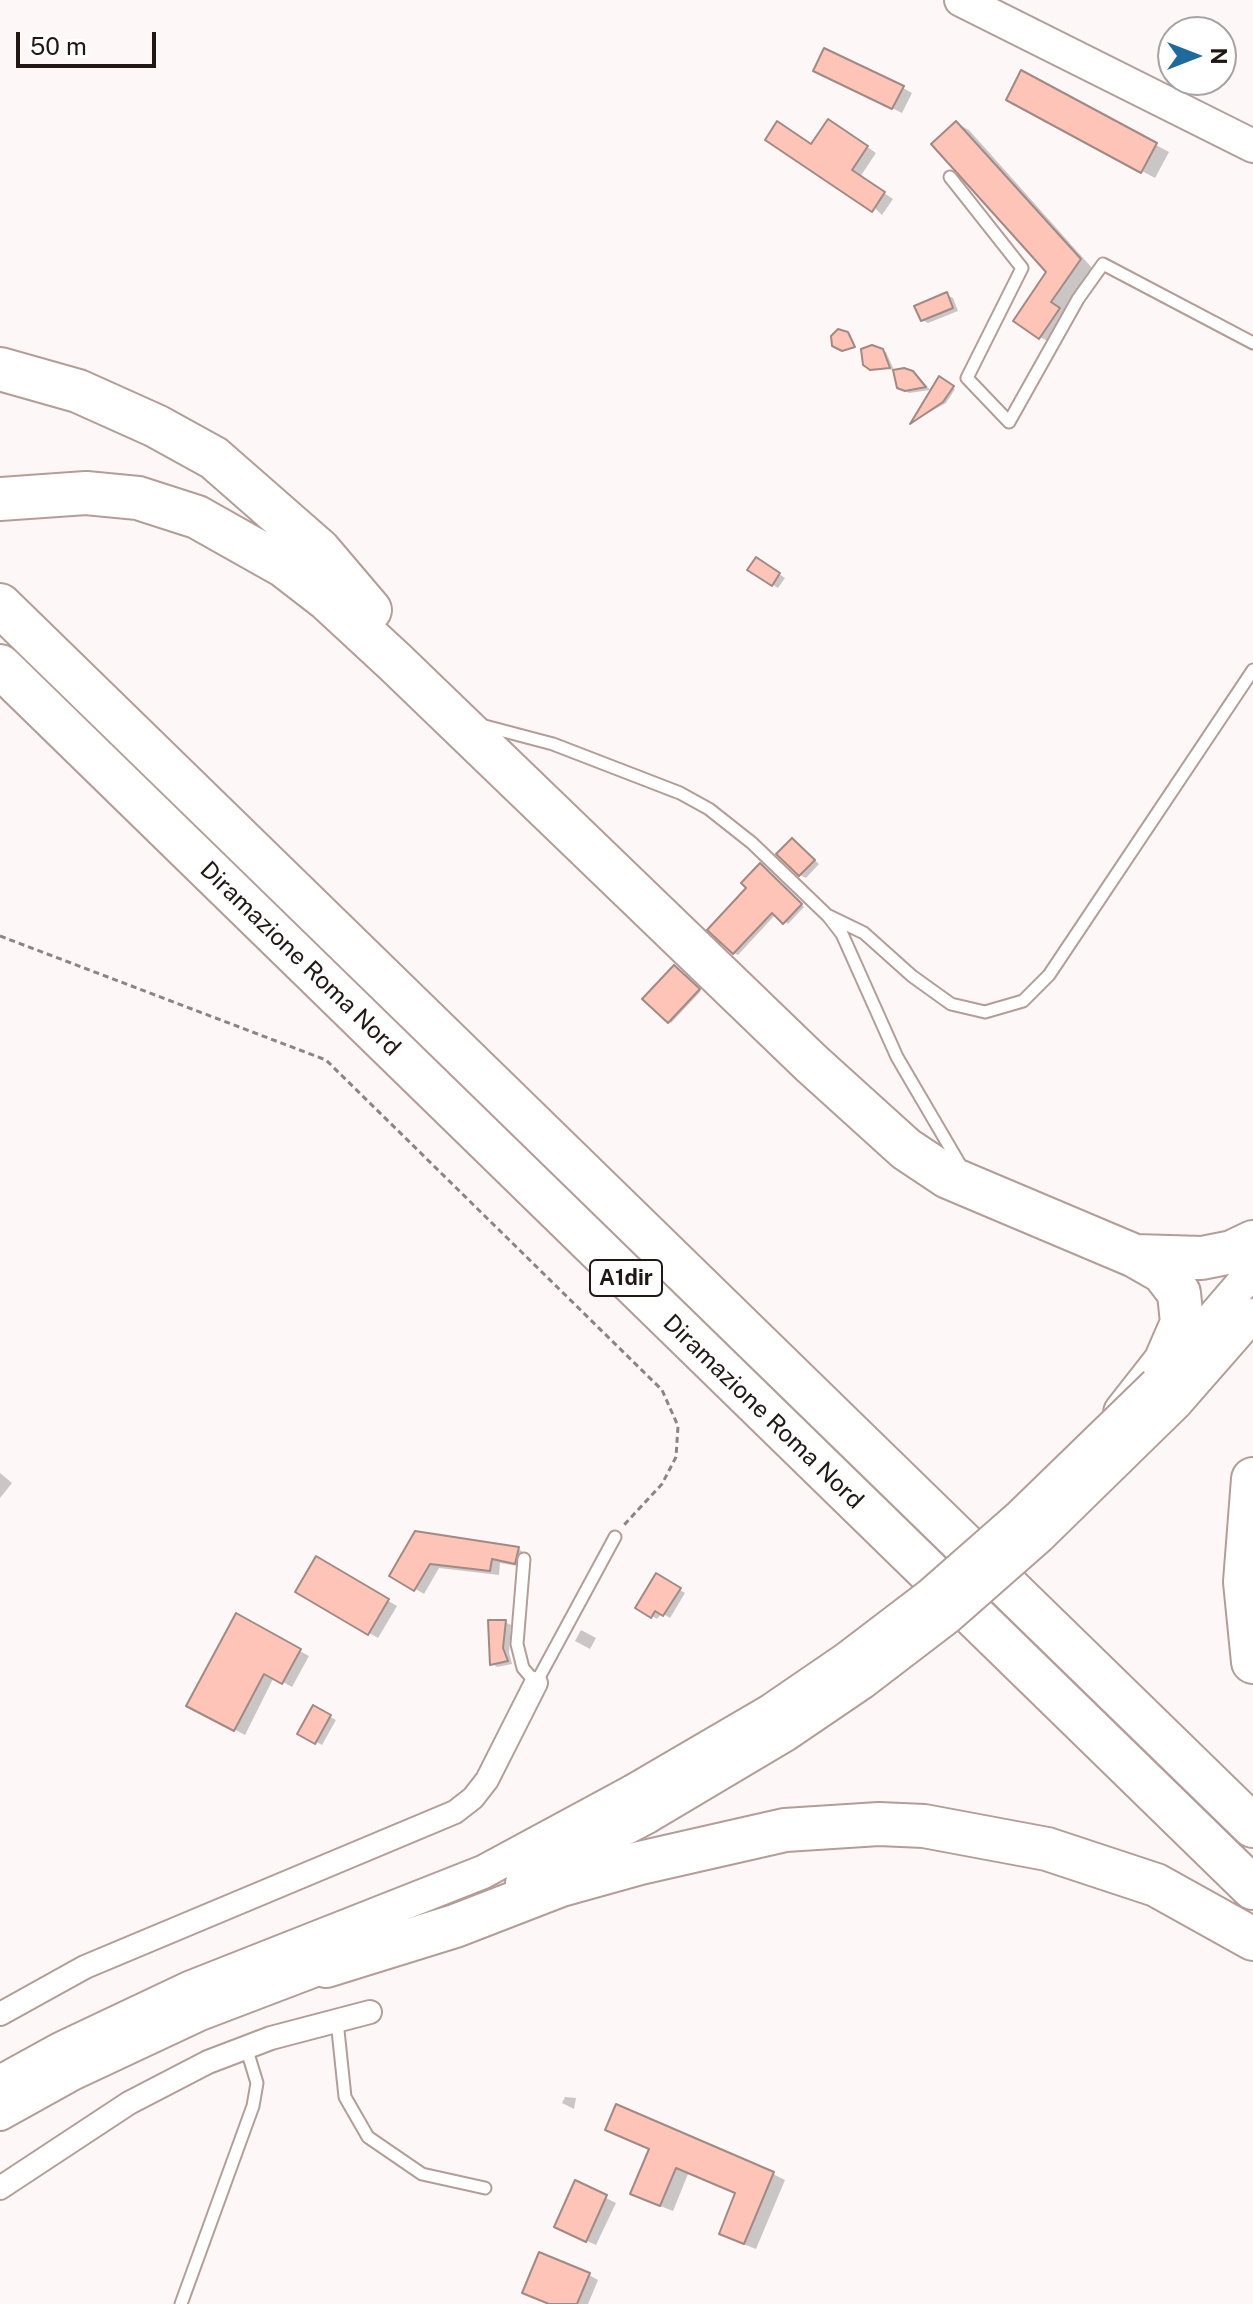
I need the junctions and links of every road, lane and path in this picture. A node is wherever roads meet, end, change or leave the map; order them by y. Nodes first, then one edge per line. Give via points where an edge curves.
1 (961, 0) edge
2 (1253, 146) edge
3 (950, 177) dead end
4 (1253, 343) edge
5 (0, 369) edge
6 (4, 499) edge
7 (0, 605) edge
8 (0, 666) edge
9 (1253, 670) edge
10 (449, 717) junction
11 (828, 916) junction
12 (0, 936) edge
13 (972, 1186) junction
14 (1253, 1242) edge
15 (1135, 1256) junction
16 (1253, 1271) edge
17 (1253, 1315) edge
18 (1166, 1393) junction
19 (1106, 1435) junction
20 (1253, 1479) edge
21 (615, 1537) joint
22 (524, 1559) dead end
23 (1253, 1662) edge
24 (536, 1683) junction
25 (640, 1804) junction
26 (1253, 1826) edge
27 (1253, 1888) edge
28 (1253, 1939) edge
29 (326, 1966) junction
30 (370, 2012) dead end
31 (0, 2014) edge
32 (337, 2021) junction
33 (246, 2047) junction
34 (0, 2082) edge
35 (0, 2114) edge
36 (0, 2188) edge
37 (485, 2188) dead end
38 (181, 2304) edge

1 - 2 main road
3 - 4 lane via 1022,268 967,378 1009,422 1103,264
5 - 10 highway via 78,391 214,458 331,563
6 - 10 highway via 120,495 210,523 307,582
7 - 26 highway, Diramazione Roma Nord / A1dir
8 - 27 highway, Diramazione Roma Nord / A1dir
9 - 11 lane via 1049,975 1023,1001 985,1012 951,1004 864,933
10 - 11 lane via 553,744 693,799 738,830
10 - 13 highway via 900,1144 933,1168
11 - 13 lane via 854,956 897,1057
12 - 21 path via 326,1060 640,1365 671,1405 678,1447 666,1478
13 - 15 highway
14 - 15 highway via 1202,1258
15 - 19 highway via 1175,1285 1183,1306 1182,1323 1165,1362
16 - 18 main road
17 - 18 main road
18 - 19 main road, bridge
18 - 25 main road, bridge via 1039,1537 948,1617 785,1735
19 - 25 main road, bridge via 942,1585
20 - 23 highway via 1245,1582
21 - 24 lane
22 - 24 lane via 517,1644 523,1668
24 - 31 street via 487,1780 455,1812 85,1967
25 - 29 main road via 495,1898
25 - 34 main road via 189,1988
28 - 29 highway via 1156,1885 1047,1849 924,1826 864,1824 785,1830 640,1863
29 - 35 main road via 186,2021
30 - 32 street
32 - 33 street
32 - 37 lane via 345,2097 368,2137 422,2174
33 - 36 street via 129,2103
33 - 38 lane via 257,2083 253,2106

